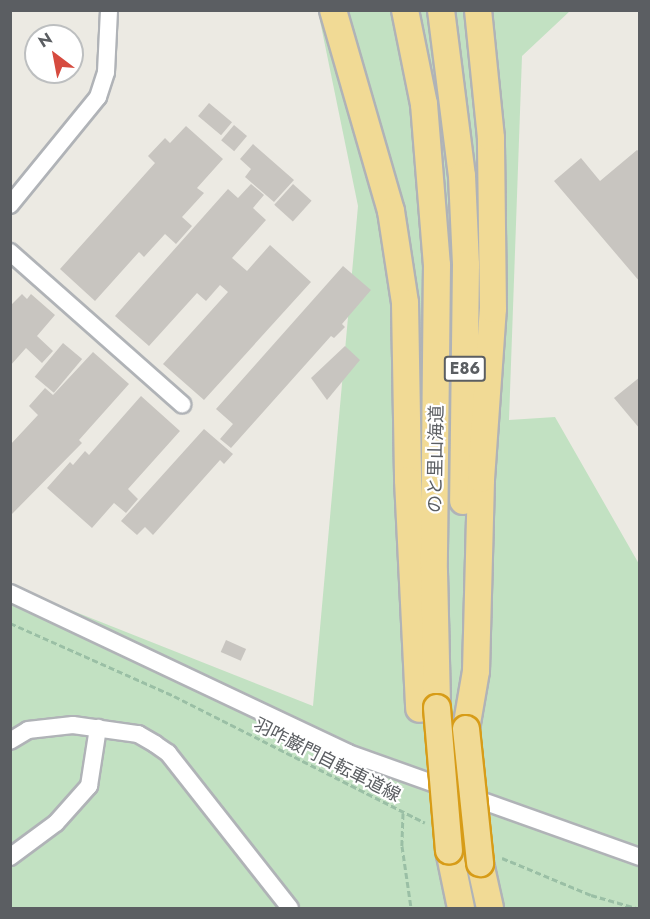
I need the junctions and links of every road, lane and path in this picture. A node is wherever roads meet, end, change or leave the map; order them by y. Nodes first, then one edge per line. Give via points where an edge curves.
1 (110, 10) edge
2 (333, 10) edge
3 (405, 10) edge
4 (441, 10) edge
5 (480, 17) edge
6 (10, 205) edge
7 (10, 252) edge
8 (182, 404) dead end
9 (10, 593) edge
10 (10, 623) edge
11 (428, 709) junction
12 (98, 728) junction
13 (466, 729) junction
14 (10, 741) edge
15 (403, 813) junction
16 (440, 822) junction
17 (10, 857) edge
18 (639, 857) edge
19 (490, 860) junction
20 (290, 909) edge
21 (411, 909) edge
22 (461, 909) edge
23 (490, 909) edge
24 (636, 909) edge

1 - 6 street via 106,72 98,97
2 - 11 highway via 392,211 405,303 408,480
3 - 11 highway, のと里山海道 / E86 via 424,104 438,265
4 - 13 highway, のと里山海道 / E86 via 462,176 466,265
5 - 13 highway via 491,138 493,309 481,478 476,671
7 - 8 street
9 - 18 street via 348,753
10 - 15 path, 羽咋巌門自転車道線 via 174,696
11 - 16 highway, のと里山海道 / E86, bridge
12 - 14 street via 73,725 28,730
12 - 17 street via 89,786 56,823
12 - 20 street via 138,734 168,753
13 - 19 highway, のと里山海道 / E86, bridge
15 - 16 path, 羽咋巌門自転車道線
15 - 21 path via 402,846
16 - 22 highway, のと里山海道 / E86, bridge
19 - 23 highway, のと里山海道 / E86
19 - 24 path

